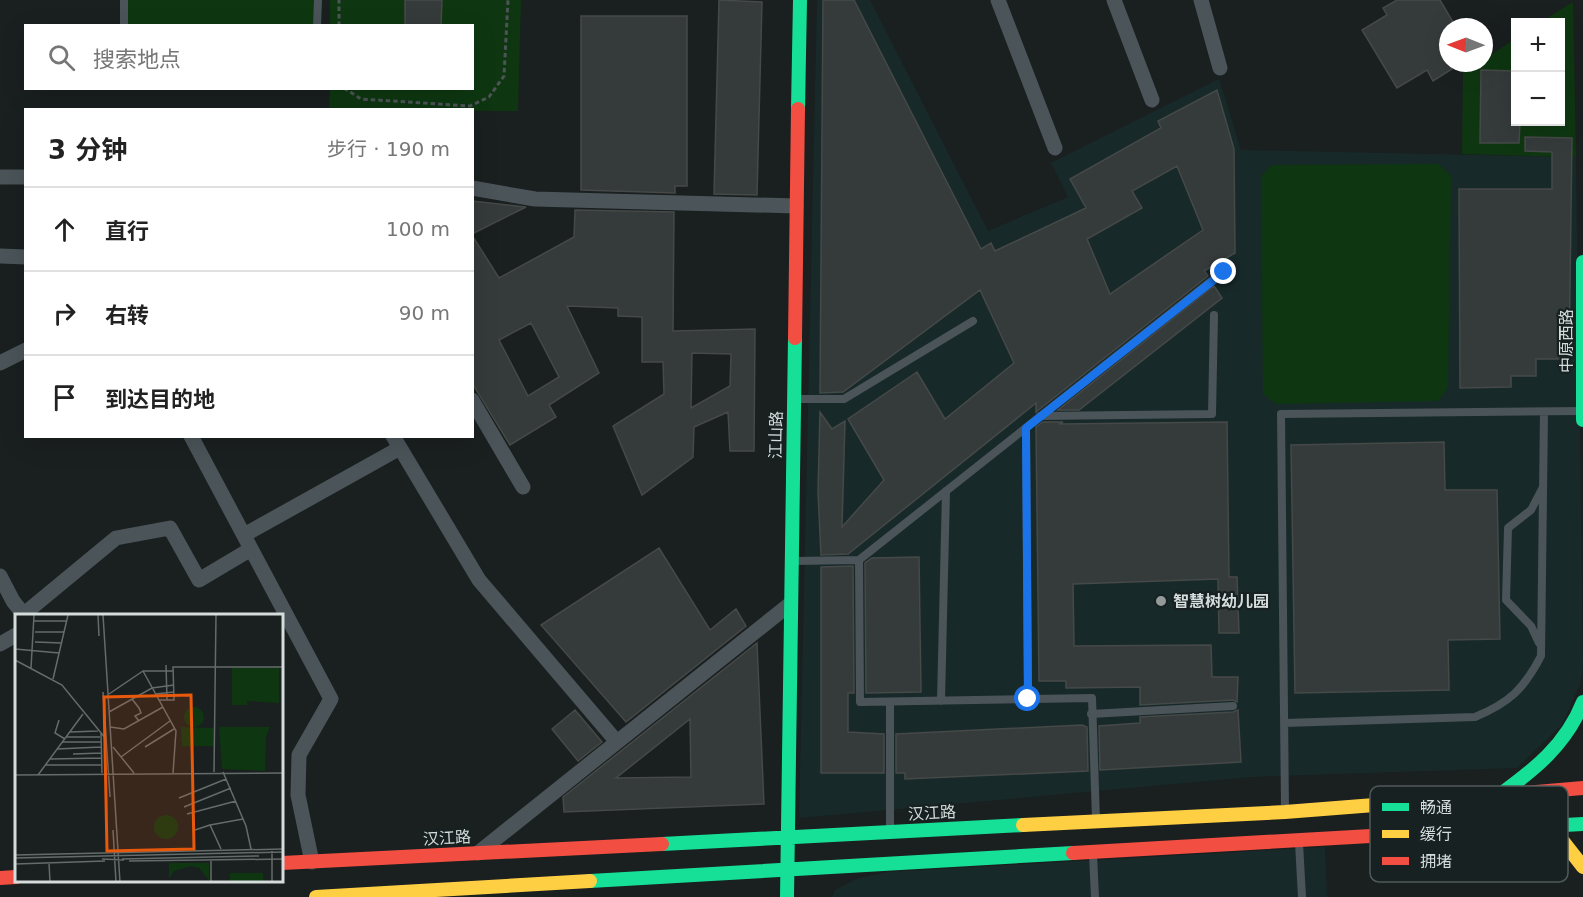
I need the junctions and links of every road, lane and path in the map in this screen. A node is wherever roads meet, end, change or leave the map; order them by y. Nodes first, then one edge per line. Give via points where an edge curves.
1 (124, 0) edge
2 (318, 0) edge
3 (339, 0) edge
4 (508, 0) edge
5 (800, 0) edge
6 (998, 0) edge
7 (1113, 0) edge
8 (1201, 0) edge
9 (124, 24) edge
10 (317, 24) edge
11 (339, 24) edge
12 (1220, 68) dead end
13 (347, 90) edge
14 (1152, 100) dead end
15 (1055, 148) dead end
16 (0, 177) edge
17 (24, 177) edge
18 (474, 188) edge
19 (796, 206) junction
20 (0, 256) edge
21 (24, 257) edge
22 (1583, 262) edge
23 (1224, 272) dead end
24 (1214, 315) dead end
25 (973, 321) dead end
26 (24, 351) edge
27 (0, 363) edge
28 (793, 399) junction
29 (474, 403) edge
30 (1583, 411) edge
31 (1544, 412) junction
32 (1040, 416) junction
33 (1583, 420) edge
34 (1026, 428) junction
35 (192, 438) edge
36 (396, 442) edge
37 (1543, 485) junction
38 (523, 488) dead end
39 (946, 491) junction
40 (247, 542) junction
41 (859, 560) junction
42 (791, 561) junction
43 (0, 576) edge
44 (790, 604) junction
45 (23, 614) edge
46 (25, 614) edge
47 (15, 636) edge
48 (0, 644) edge
49 (1541, 648) junction
50 (1028, 699) junction
51 (941, 701) junction
52 (890, 702) junction
53 (1583, 702) edge
54 (1233, 706) dead end
55 (1091, 714) junction
56 (1284, 723) junction
57 (617, 742) junction
58 (1511, 786) edge
59 (1583, 788) edge
60 (1568, 789) edge
61 (1370, 806) edge
62 (1285, 812) junction
63 (1096, 821) junction
64 (1583, 824) edge
65 (1568, 825) edge
66 (890, 831) junction
67 (786, 836) junction
68 (1370, 837) edge
69 (1299, 841) junction
70 (1568, 848) edge
71 (478, 853) junction
72 (1093, 853) junction
73 (312, 862) junction
74 (284, 863) edge
75 (1583, 867) edge
76 (787, 870) junction
77 (15, 877) edge
78 (0, 878) edge
79 (427, 895) edge
80 (316, 897) edge
81 (788, 897) edge
82 (1095, 897) edge
83 (1302, 897) edge

1 - 9 lane
2 - 10 lane
3 - 11 path
4 - 13 path via 504,76 489,97 470,106 361,99
5 - 19 main road, 江山路
6 - 15 street
7 - 14 street
8 - 12 street
16 - 17 street
18 - 19 street via 536,199
19 - 28 main road, 江山路
20 - 21 street
22 - 30 main road, 中原西路
23 - 32 lane
24 - 32 lane via 1212,414
25 - 28 lane via 844,399
26 - 27 street
28 - 42 main road, 江山路
29 - 38 street
30 - 31 lane
30 - 33 main road, 中原西路
31 - 37 lane
31 - 56 lane via 1281,414
32 - 34 lane
34 - 39 lane
34 - 50 lane
35 - 40 street
36 - 40 street
36 - 57 street via 479,580
37 - 49 lane
37 - 49 lane via 1531,510 1508,528 1506,600 1531,626
39 - 41 lane
39 - 51 lane
40 - 46 street via 199,580 170,528 116,538
40 - 73 street via 331,699 299,755 298,795
41 - 42 lane
41 - 52 lane via 860,702
42 - 44 main road, 江山路
43 - 45 street
44 - 57 street
44 - 67 main road, 江山路
47 - 48 street
49 - 56 lane via 1541,656 1526,683 1498,708 1475,717
50 - 51 lane
50 - 55 lane via 1092,698
51 - 52 lane
52 - 66 lane
53 - 58 main road via 1577,723 1547,759
54 - 55 lane
55 - 63 lane
56 - 62 lane
57 - 71 street
59 - 60 main road, 汉江路
61 - 62 main road, 汉江路
62 - 63 main road, 汉江路
63 - 66 main road, 汉江路
64 - 65 main road
66 - 67 main road, 汉江路
67 - 71 main road, 汉江路
67 - 76 main road, 江山路
68 - 69 main road
69 - 72 main road
69 - 83 lane
70 - 75 main road
71 - 73 main road, 汉江路
72 - 76 main road
72 - 82 lane
73 - 74 main road, 汉江路
76 - 79 main road
76 - 81 main road, 江山路
77 - 78 main road
79 - 80 main road

